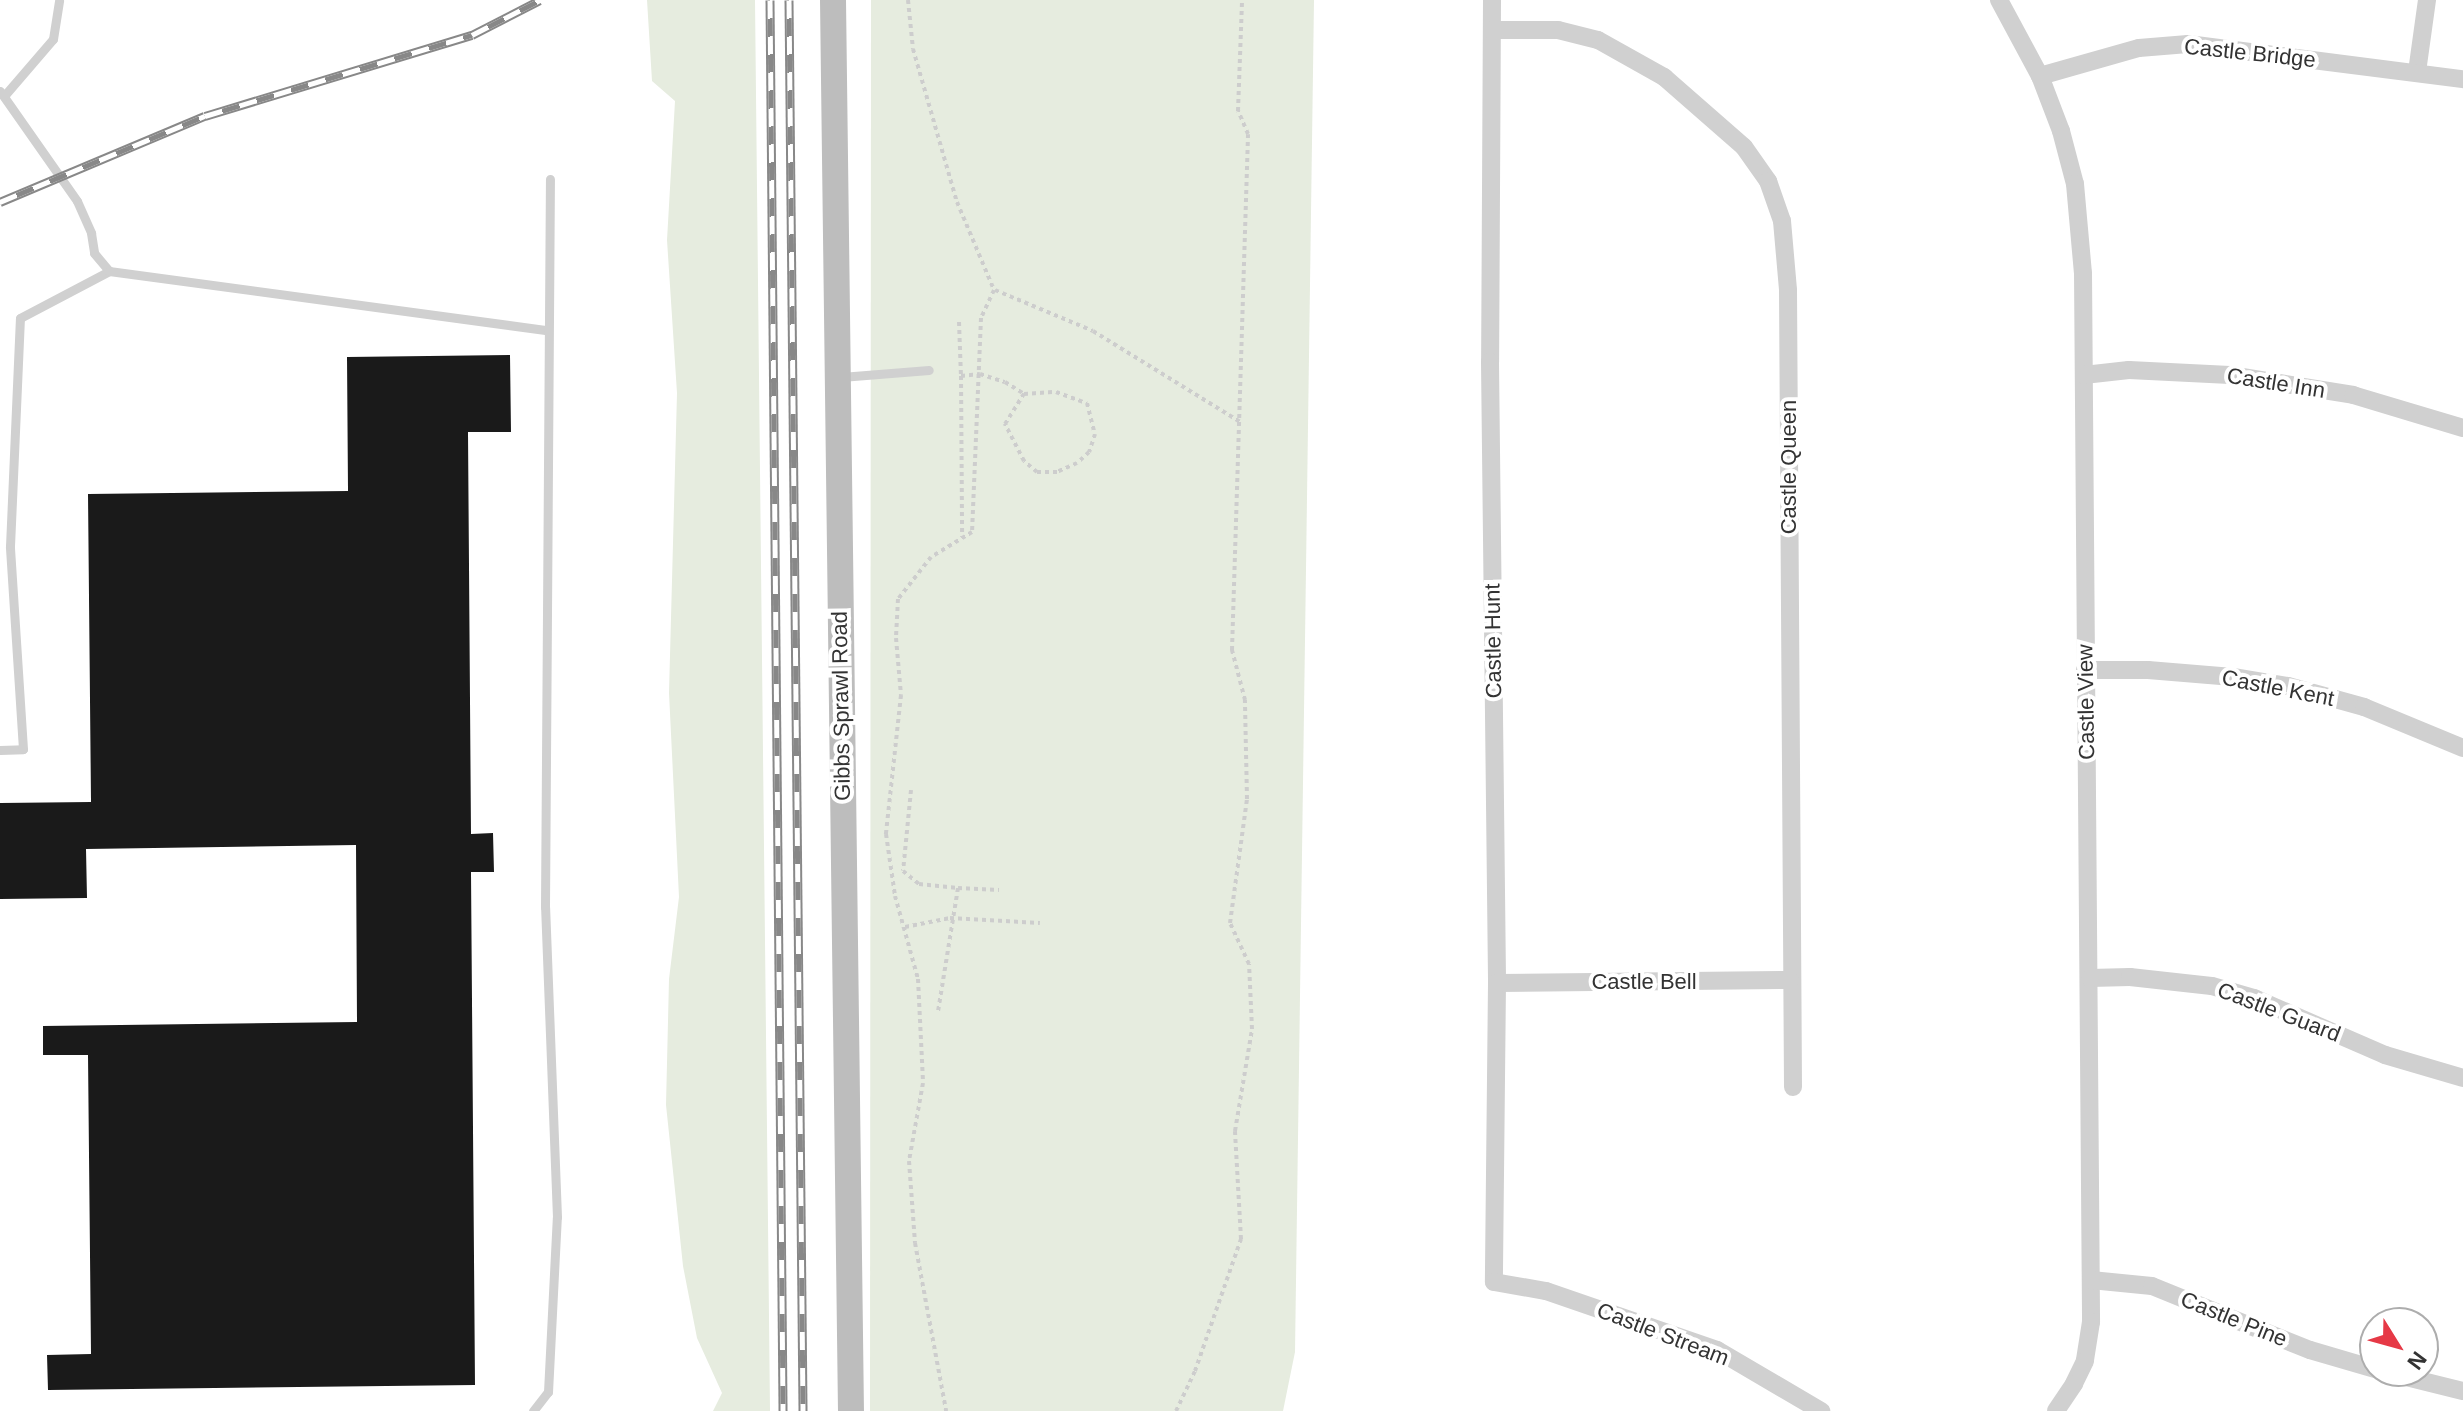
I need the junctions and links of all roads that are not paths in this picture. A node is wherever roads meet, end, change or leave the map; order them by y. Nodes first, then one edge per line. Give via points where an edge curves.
1 (59, 0) edge
2 (833, 0) edge
3 (1492, 0) edge
4 (1999, 0) edge
5 (2427, 0) edge
6 (1492, 30) junction
7 (2417, 72) junction
8 (2040, 76) junction
9 (2463, 79) edge
10 (2, 94) edge
11 (550, 179) dead end
12 (109, 271) junction
13 (547, 330) junction
14 (929, 370) dead end
15 (2084, 375) junction
16 (836, 378) junction
17 (2463, 428) edge
18 (2085, 670) junction
19 (2463, 748) edge
20 (0, 750) edge
21 (2090, 978) junction
22 (1790, 980) junction
23 (1497, 983) junction
24 (2463, 1078) edge
25 (1793, 1087) dead end
26 (2091, 1280) junction
27 (1494, 1282) joint
28 (2359, 1364) edge
29 (2439, 1385) edge
30 (2463, 1391) edge
31 (533, 1411) edge
32 (851, 1411) edge
33 (1821, 1411) edge
34 (2056, 1411) edge

1 - 10 lane via 53,39
2 - 16 main road, Gibbs Sprawl Road
3 - 6 street, Castle Hunt
4 - 8 street, Castle View
5 - 7 street
6 - 22 street, Castle Queen via 1558,30 1598,40 1664,77 1744,147 1768,181 1782,221 1788,290
6 - 23 street, Castle Hunt
7 - 8 street, Castle Bridge via 2188,44 2139,48
7 - 9 street, Castle Bridge
8 - 15 street, Castle View via 2075,184
10 - 12 lane via 77,201 94,253
11 - 13 lane
12 - 13 lane
12 - 20 lane via 20,318 10,546 23,749
13 - 31 lane via 545,907 557,1217 548,1392
14 - 16 lane
15 - 17 street, Castle Inn via 2129,370 2230,375 2353,395
15 - 18 street, Castle View
16 - 32 main road, Gibbs Sprawl Road
18 - 19 street, Castle Kent via 2148,670 2288,686 2364,707
18 - 21 street, Castle View
21 - 24 street, Castle Guard via 2212,986 2254,998 2385,1055
21 - 26 street, Castle View
22 - 23 street, Castle Bell
22 - 25 street, Castle Queen
23 - 27 street, Castle Hunt
26 - 28 street, Castle Pine via 2152,1286
26 - 34 street, Castle View via 2085,1361
27 - 33 street, Castle Stream via 1546,1291 1717,1350
29 - 30 street

